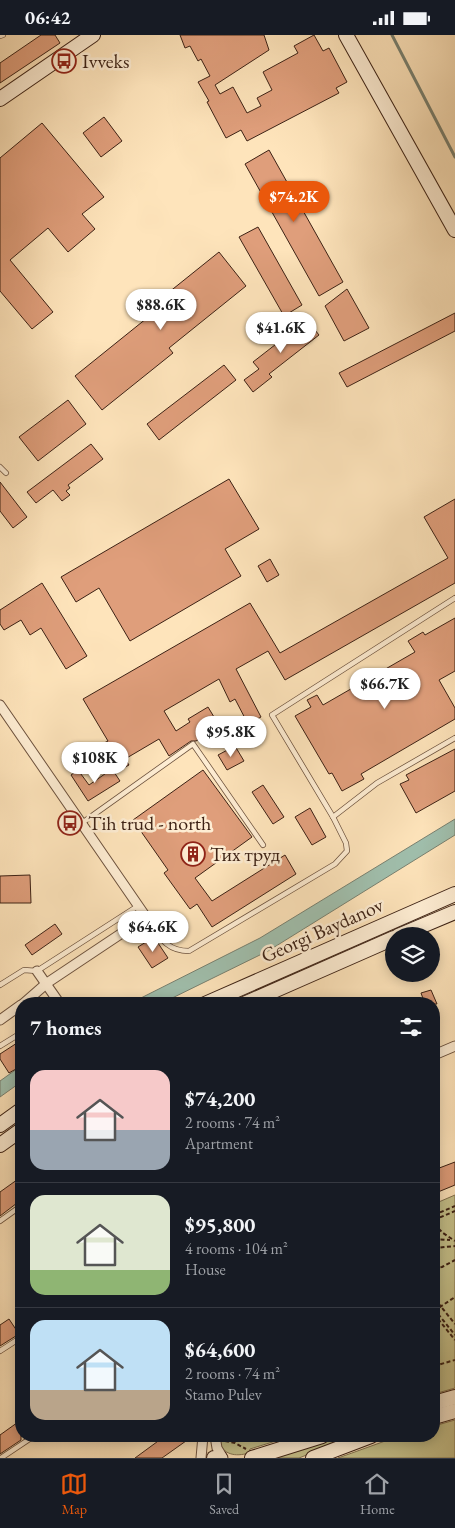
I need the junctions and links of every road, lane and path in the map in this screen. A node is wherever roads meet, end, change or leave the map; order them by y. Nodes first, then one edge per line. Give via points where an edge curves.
1 (93, 35) edge
2 (346, 35) edge
3 (0, 99) edge
4 (455, 230) edge
5 (0, 467) edge
6 (6, 473) dead end
7 (455, 598) edge
8 (0, 705) edge
9 (455, 738) edge
10 (333, 817) junction
11 (82, 823) junction
12 (263, 845) dead end
13 (455, 894) edge
14 (139, 905) junction
15 (455, 912) edge
16 (146, 917) junction
17 (419, 927) edge
18 (385, 942) edge
19 (37, 971) junction
20 (47, 983) junction
21 (0, 985) edge
22 (30, 997) edge
23 (56, 997) edge
24 (221, 997) edge
25 (260, 997) edge
26 (15, 1009) edge
27 (0, 1020) edge
28 (15, 1037) edge
29 (0, 1046) edge
30 (455, 1046) edge
31 (440, 1052) edge
32 (15, 1114) edge
33 (0, 1125) edge
34 (15, 1134) edge
35 (0, 1145) edge
36 (455, 1206) edge
37 (15, 1210) edge
38 (455, 1211) edge
39 (440, 1212) edge
40 (440, 1217) edge
41 (0, 1221) edge
42 (440, 1230) edge
43 (440, 1240) edge
44 (454, 1241) edge
45 (455, 1246) edge
46 (440, 1248) edge
47 (455, 1260) edge
48 (440, 1267) edge
49 (455, 1297) edge
50 (441, 1306) joint
51 (440, 1318) edge
52 (440, 1319) edge
53 (455, 1324) edge
54 (455, 1335) edge
55 (455, 1340) edge
56 (15, 1341) edge
57 (0, 1351) edge
58 (455, 1360) edge
59 (440, 1364) edge
60 (455, 1397) edge
61 (440, 1401) edge
62 (455, 1411) edge
63 (440, 1415) edge
64 (25, 1442) edge
65 (202, 1442) edge
66 (218, 1442) edge
67 (231, 1442) edge
68 (264, 1442) edge
69 (297, 1442) edge
70 (354, 1442) edge
71 (266, 1445) dead end
72 (250, 1453) edge
73 (1, 1458) edge
74 (201, 1458) edge
75 (214, 1458) edge
76 (222, 1458) edge
77 (313, 1458) edge

1 - 3 main road
2 - 4 main road
5 - 6 lane
7 - 10 lane via 272,715
8 - 11 street
9 - 10 lane via 390,774
10 - 16 lane via 346,843 347,851 343,857 189,951 168,946
11 - 12 lane via 193,744
11 - 14 street
13 - 24 main road, Georgi Baydanov
14 - 16 street
14 - 19 lane
15 - 17 main road, Georgi Baydanov
16 - 20 street
18 - 25 main road, Georgi Baydanov
19 - 20 street
19 - 21 lane via 24,969
20 - 22 street
20 - 23 street
26 - 27 street
28 - 29 lane
30 - 31 street
32 - 33 main road
34 - 35 main road
36 - 39 path
37 - 41 lane
38 - 40 path
42 - 44 path
43 - 44 path
45 - 46 path
47 - 48 path
49 - 50 path
50 - 53 path
51 - 54 path
52 - 55 path
56 - 57 lane
58 - 59 path
60 - 61 main road
62 - 63 main road
64 - 73 lane
65 - 74 street
66 - 76 street
67 - 72 path
68 - 71 path
69 - 72 main road
70 - 77 main road
75 - 76 main road

